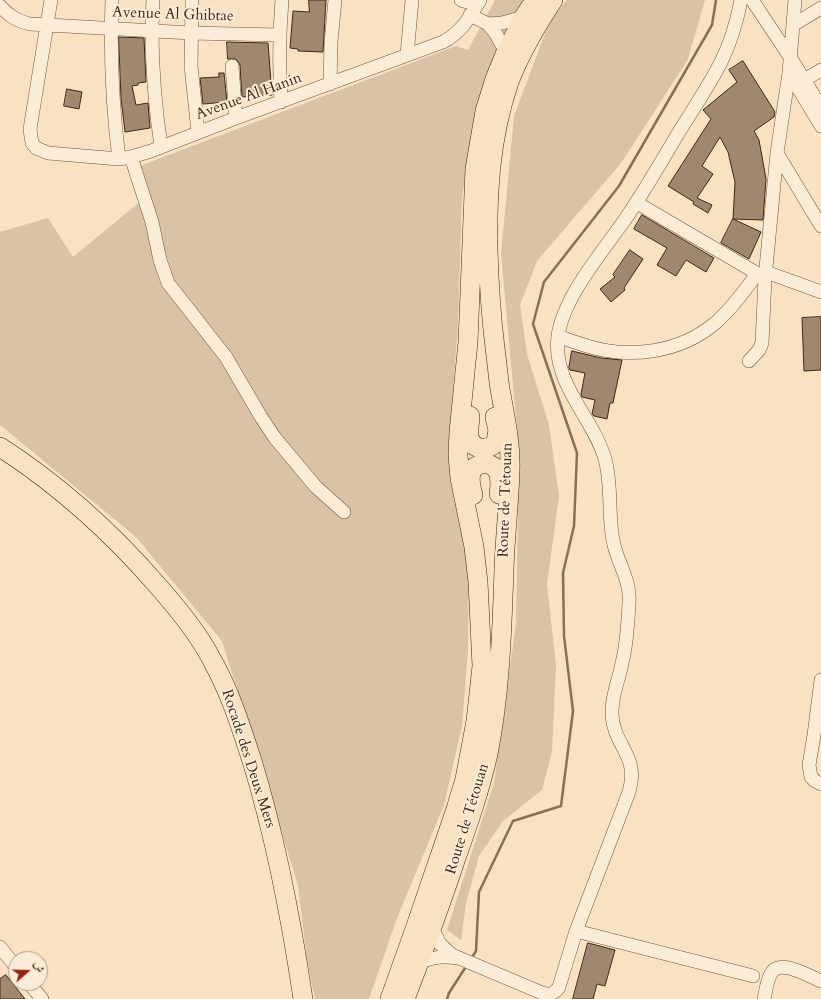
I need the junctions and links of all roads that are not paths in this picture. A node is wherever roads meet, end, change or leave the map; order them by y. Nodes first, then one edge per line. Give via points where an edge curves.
1 (51, 0) edge
2 (112, 0) edge
3 (153, 0) edge
4 (192, 0) edge
5 (282, 0) edge
6 (335, 0) edge
7 (412, 0) edge
8 (461, 0) edge
9 (535, 0) edge
10 (553, 0) edge
11 (741, 0) edge
12 (752, 0) edge
13 (795, 0) edge
14 (0, 6) edge
15 (476, 7) edge
16 (821, 8) edge
17 (524, 17) junction
18 (48, 24) junction
19 (488, 24) junction
20 (793, 25) junction
21 (111, 29) junction
22 (152, 31) junction
23 (191, 33) junction
24 (279, 35) junction
25 (506, 52) junction
26 (407, 55) junction
27 (790, 57) junction
28 (232, 66) dead end
29 (821, 70) edge
30 (789, 73) junction
31 (804, 80) junction
32 (330, 84) junction
33 (281, 102) junction
34 (821, 107) edge
35 (236, 118) junction
36 (821, 126) edge
37 (198, 132) junction
38 (161, 147) junction
39 (777, 153) junction
40 (125, 158) junction
41 (637, 203) junction
42 (472, 211) junction
43 (488, 223) junction
44 (821, 226) edge
45 (763, 275) junction
46 (821, 292) edge
47 (558, 336) junction
48 (749, 361) dead end
49 (0, 447) edge
50 (344, 512) dead end
51 (90, 516) junction
52 (491, 667) junction
53 (821, 680) edge
54 (821, 784) edge
55 (432, 928) junction
56 (576, 931) junction
57 (465, 961) junction
58 (419, 963) junction
59 (753, 976) dead end
60 (821, 981) edge
61 (36, 991) edge
62 (42, 999) edge
63 (292, 999) edge
64 (303, 999) edge
65 (390, 999) edge
66 (405, 999) edge
67 (764, 999) edge

1 - 18 street
2 - 21 street
3 - 22 street
4 - 23 street
5 - 24 street
6 - 32 street
7 - 26 street
8 - 15 street
9 - 17 highway, Route de Tétouan
10 - 43 highway, Route de Tétouan via 522,51 500,111 490,170
11 - 41 street via 732,37 721,63
12 - 27 street
13 - 20 street
14 - 18 street, Avenue Al Ghibtae via 22,23
15 - 19 street
15 - 26 street, Avenue Al Hanin via 458,32 449,39
16 - 20 street
17 - 19 street via 502,24
17 - 25 highway, Route de Tétouan
18 - 21 street, Avenue Al Ghibtae
18 - 40 street, Avenue Al Hanin via 32,120 32,143 48,154
19 - 25 street
20 - 27 street
21 - 22 street, Avenue Al Ghibtae
21 - 40 street via 114,116
22 - 23 street, Avenue Al Ghibtae
22 - 38 street via 154,89
23 - 24 street, Avenue Al Ghibtae
23 - 37 street via 191,66
24 - 33 street
25 - 42 highway, Route de Tétouan via 485,111 475,169
26 - 32 street, Avenue Al Hanin
27 - 30 street
27 - 31 street
28 - 35 street
29 - 31 street
30 - 36 street
30 - 39 street
31 - 34 street
32 - 33 street, Avenue Al Hanin
33 - 35 street, Avenue Al Hanin
35 - 37 street, Avenue Al Hanin
37 - 38 street, Avenue Al Hanin
38 - 40 street, Avenue Al Hanin
39 - 44 street
39 - 45 street
40 - 50 street via 152,222 163,273 168,283 226,357 275,438 316,487
41 - 45 street
41 - 47 street via 572,297
42 - 43 highway via 476,282 469,433 473,444 483,449 494,445 498,437 484,315 483,280
42 - 52 highway, Route de Tétouan via 468,342 458,455
43 - 52 highway, Route de Tétouan via 494,336 508,430 510,462
45 - 46 street
45 - 47 street via 714,324 673,347 619,352 588,346
45 - 48 street via 762,343
47 - 56 street via 564,380 595,434 605,458 609,477 611,533 627,579 630,596 623,662 613,699 612,723 630,762 631,785
49 - 51 highway, Rocade des Deux Mers via 47,480
51 - 63 highway, Rocade des Deux Mers via 191,646 215,690 229,724 256,814 280,922
51 - 64 highway, Rocade des Deux Mers via 168,597 201,641 225,686 246,740 272,831
52 - 52 highway via 500,483 496,468 484,464 473,469 470,481 481,542
52 - 55 highway, Route de Tétouan via 493,725 480,786
52 - 65 highway, Route de Tétouan via 456,809
53 - 54 street via 809,765 811,777
55 - 57 street via 440,944 448,952
55 - 58 highway, Route de Tétouan
56 - 57 street via 559,987 550,994
56 - 59 street
57 - 58 street via 446,956
58 - 66 highway, Route de Tétouan
60 - 67 street via 787,966 778,967 769,976
61 - 62 street

